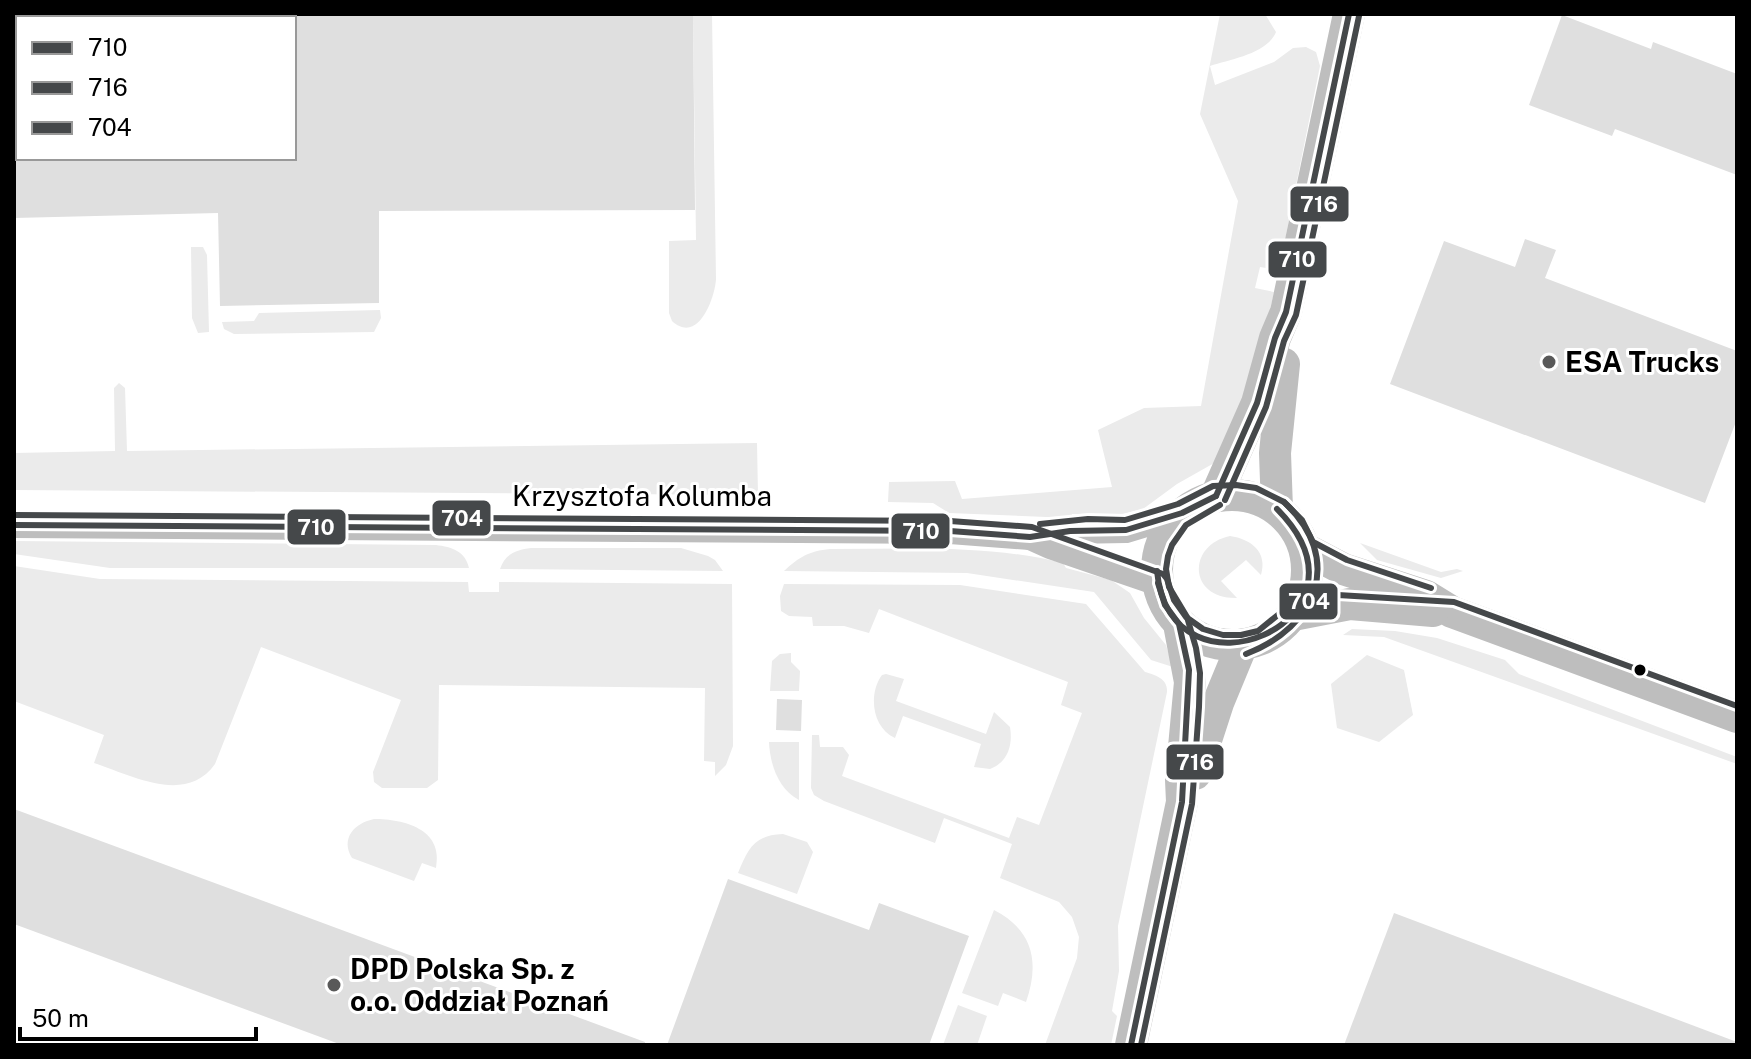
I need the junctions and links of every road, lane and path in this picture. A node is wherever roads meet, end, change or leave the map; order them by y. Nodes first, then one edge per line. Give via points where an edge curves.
1 (1349, 14) edge
2 (1286, 312) junction
3 (1216, 496) junction
4 (1277, 509) junction
5 (1182, 513) junction
6 (14, 525) edge
7 (1030, 537) junction
8 (1305, 549) junction
9 (1158, 583) junction
10 (1452, 612) junction
11 (1293, 615) junction
12 (1179, 624) junction
13 (1242, 645) junction
14 (1737, 717) edge
15 (1182, 802) junction
16 (1131, 1045) edge

1 - 2 street
2 - 3 street via 1257,403
2 - 4 street via 1275,453
3 - 4 street via 1254,498
3 - 5 street
4 - 8 street via 1294,526
5 - 7 street, Krzysztofa Kolumba via 1126,530
5 - 9 street via 1161,545
6 - 7 street, Krzysztofa Kolumba via 920,530
7 - 9 street, Krzysztofa Kolumba
8 - 10 street via 1343,569 1426,596
8 - 11 street via 1308,573
9 - 12 street
10 - 11 street via 1350,604
10 - 14 street
11 - 13 street via 1270,635
12 - 13 street via 1199,638
12 - 15 street via 1190,682
13 - 15 street
15 - 16 street

